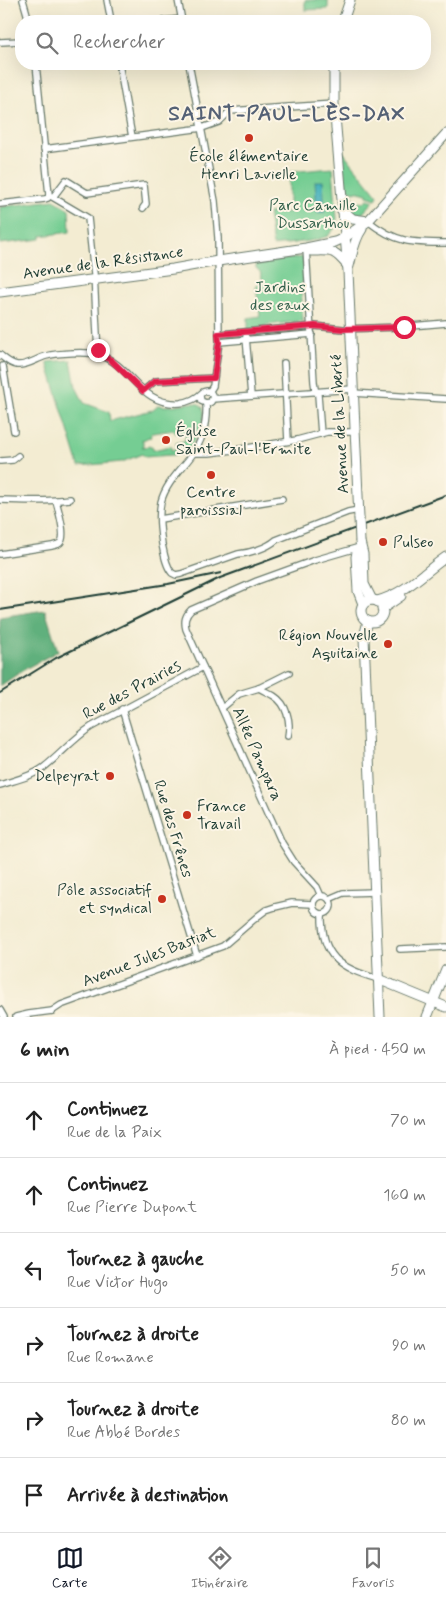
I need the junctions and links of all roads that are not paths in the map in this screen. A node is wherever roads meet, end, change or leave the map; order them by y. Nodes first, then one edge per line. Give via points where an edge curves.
1 (23, 0) edge
2 (108, 0) edge
3 (178, 0) edge
4 (350, 0) edge
5 (27, 15) edge
6 (110, 15) edge
7 (181, 15) edge
8 (345, 15) edge
9 (15, 41) edge
10 (0, 42) edge
11 (37, 70) edge
12 (120, 70) edge
13 (190, 70) edge
14 (334, 70) edge
15 (334, 104) junction
16 (202, 128) junction
17 (446, 134) edge
18 (132, 137) junction
19 (44, 148) junction
20 (51, 196) junction
21 (0, 204) edge
22 (143, 208) dead end
23 (342, 209) junction
24 (368, 220) junction
25 (344, 238) junction
26 (446, 243) edge
27 (305, 250) junction
28 (214, 262) junction
29 (347, 268) junction
30 (95, 277) junction
31 (0, 287) edge
32 (0, 292) edge
33 (446, 323) edge
34 (311, 326) junction
35 (350, 328) junction
36 (246, 332) junction
37 (218, 334) junction
38 (312, 334) junction
39 (247, 340) junction
40 (219, 342) junction
41 (98, 354) junction
42 (0, 355) edge
43 (284, 363) dead end
44 (3, 365) edge
45 (214, 378) junction
46 (143, 391) junction
47 (353, 391) junction
48 (209, 392) junction
49 (318, 392) junction
50 (285, 394) junction
51 (200, 396) junction
52 (251, 396) junction
53 (212, 399) junction
54 (446, 400) edge
55 (206, 404) junction
56 (14, 431) dead end
57 (355, 432) junction
58 (321, 434) junction
59 (288, 441) junction
60 (194, 453) junction
61 (18, 456) dead end
62 (0, 461) edge
63 (70, 499) dead end
64 (282, 499) dead end
65 (0, 500) edge
66 (56, 501) junction
67 (359, 514) junction
68 (160, 519) junction
69 (360, 547) junction
70 (0, 554) edge
71 (446, 557) edge
72 (446, 561) edge
73 (377, 603) junction
74 (363, 604) junction
75 (368, 621) junction
76 (203, 667) junction
77 (289, 673) dead end
78 (259, 688) junction
79 (222, 708) junction
80 (122, 710) junction
81 (288, 736) dead end
82 (0, 785) edge
83 (375, 892) junction
84 (321, 896) junction
85 (329, 900) junction
86 (313, 904) junction
87 (322, 914) junction
88 (446, 948) edge
89 (400, 950) dead end
90 (197, 956) junction
91 (446, 970) edge
92 (378, 979) junction
93 (442, 981) junction
94 (446, 994) edge
95 (434, 1001) junction
96 (446, 1007) edge
97 (0, 1010) edge
98 (53, 1014) edge
99 (4, 1017) edge
100 (16, 1017) edge
101 (380, 1017) edge
102 (427, 1017) edge

1 - 5 street
2 - 6 street
3 - 7 street
4 - 8 main road
9 - 10 street
11 - 19 street
12 - 18 street
13 - 16 street
14 - 15 main road, Avenue de la Liberté
15 - 16 street via 230,111 220,122
15 - 23 main road, Avenue de la Liberté
16 - 18 street
16 - 28 street via 215,201
17 - 24 main road
18 - 19 street
19 - 20 street
20 - 21 street
20 - 22 street via 66,180 87,193 144,186 146,204
20 - 30 street via 88,218
23 - 24 main road via 353,219
23 - 25 main road, Avenue de la Liberté
24 - 25 main road
24 - 26 street via 384,233 400,240
24 - 29 main road via 357,236
25 - 27 main road, Avenue de la Résistance
25 - 29 main road, Avenue de la Liberté
27 - 28 main road, Avenue de la Résistance
27 - 29 main road, Avenue de la Résistance via 335,252
27 - 34 street
28 - 30 main road, Avenue de la Résistance
28 - 37 street via 218,274
29 - 35 main road, Avenue de la Liberté
30 - 31 main road, Avenue de la Résistance
30 - 32 main road, Avenue de la Résistance
30 - 41 street
33 - 35 street
34 - 35 street
34 - 36 street
34 - 38 street
35 - 47 main road, Avenue de la Liberté
36 - 37 street
36 - 39 street
37 - 40 street
38 - 39 street
38 - 49 street via 314,382
39 - 40 street
39 - 52 street
40 - 45 street
41 - 44 street via 55,355 24,364
41 - 46 street via 111,360
42 - 44 street
43 - 50 street
44 - 56 street
45 - 46 street via 155,381
45 - 48 street
46 - 51 street via 154,399 170,403 191,401
47 - 49 street
47 - 54 street
47 - 57 main road, Avenue de la Liberté
48 - 51 street
48 - 53 street
49 - 50 street
49 - 58 street
50 - 52 street
50 - 59 street
51 - 55 street
52 - 53 street
53 - 55 street
55 - 60 street via 205,424
57 - 58 street
57 - 67 main road, Avenue de la Liberté
58 - 59 street
59 - 60 street
60 - 68 street via 168,487 162,500
61 - 62 street via 13,460
63 - 66 street
64 - 68 street
65 - 66 street
66 - 70 street via 63,532 60,543
67 - 68 street via 348,512 272,544 176,575 170,570 163,547
67 - 69 main road, Avenue de la Liberté, bridge
69 - 73 main road via 365,588
69 - 74 main road via 356,557 358,591
69 - 76 street, Allée Pampara via 315,560 191,610 186,615 186,629
71 - 73 main road via 401,591
72 - 73 main road via 389,605
73 - 74 main road
73 - 75 main road via 382,614 378,620
74 - 75 main road via 361,614
75 - 83 main road via 364,637
76 - 79 street, Allée Pampara
76 - 80 street, Rue des Prairies
77 - 78 street
78 - 79 street via 239,694
78 - 81 street via 281,702 289,721
79 - 84 street, Allée Pampara via 282,843
80 - 82 street, Rue des Prairies via 80,734 43,768
80 - 90 street, Rue des Frênes
83 - 85 street via 343,893
83 - 92 main road
84 - 85 street
84 - 86 street
85 - 87 street via 330,911
86 - 87 street via 316,912
86 - 90 street, Avenue Jules Bastiat via 292,903 266,910 223,946
87 - 92 street via 323,936 340,963
88 - 89 street
90 - 98 street, Avenue Jules Bastiat via 61,1005
91 - 93 main road
92 - 95 main road
92 - 101 main road
93 - 94 main road
93 - 95 main road
95 - 96 main road
95 - 102 main road
97 - 99 street
98 - 100 street, Avenue Jules Bastiat

